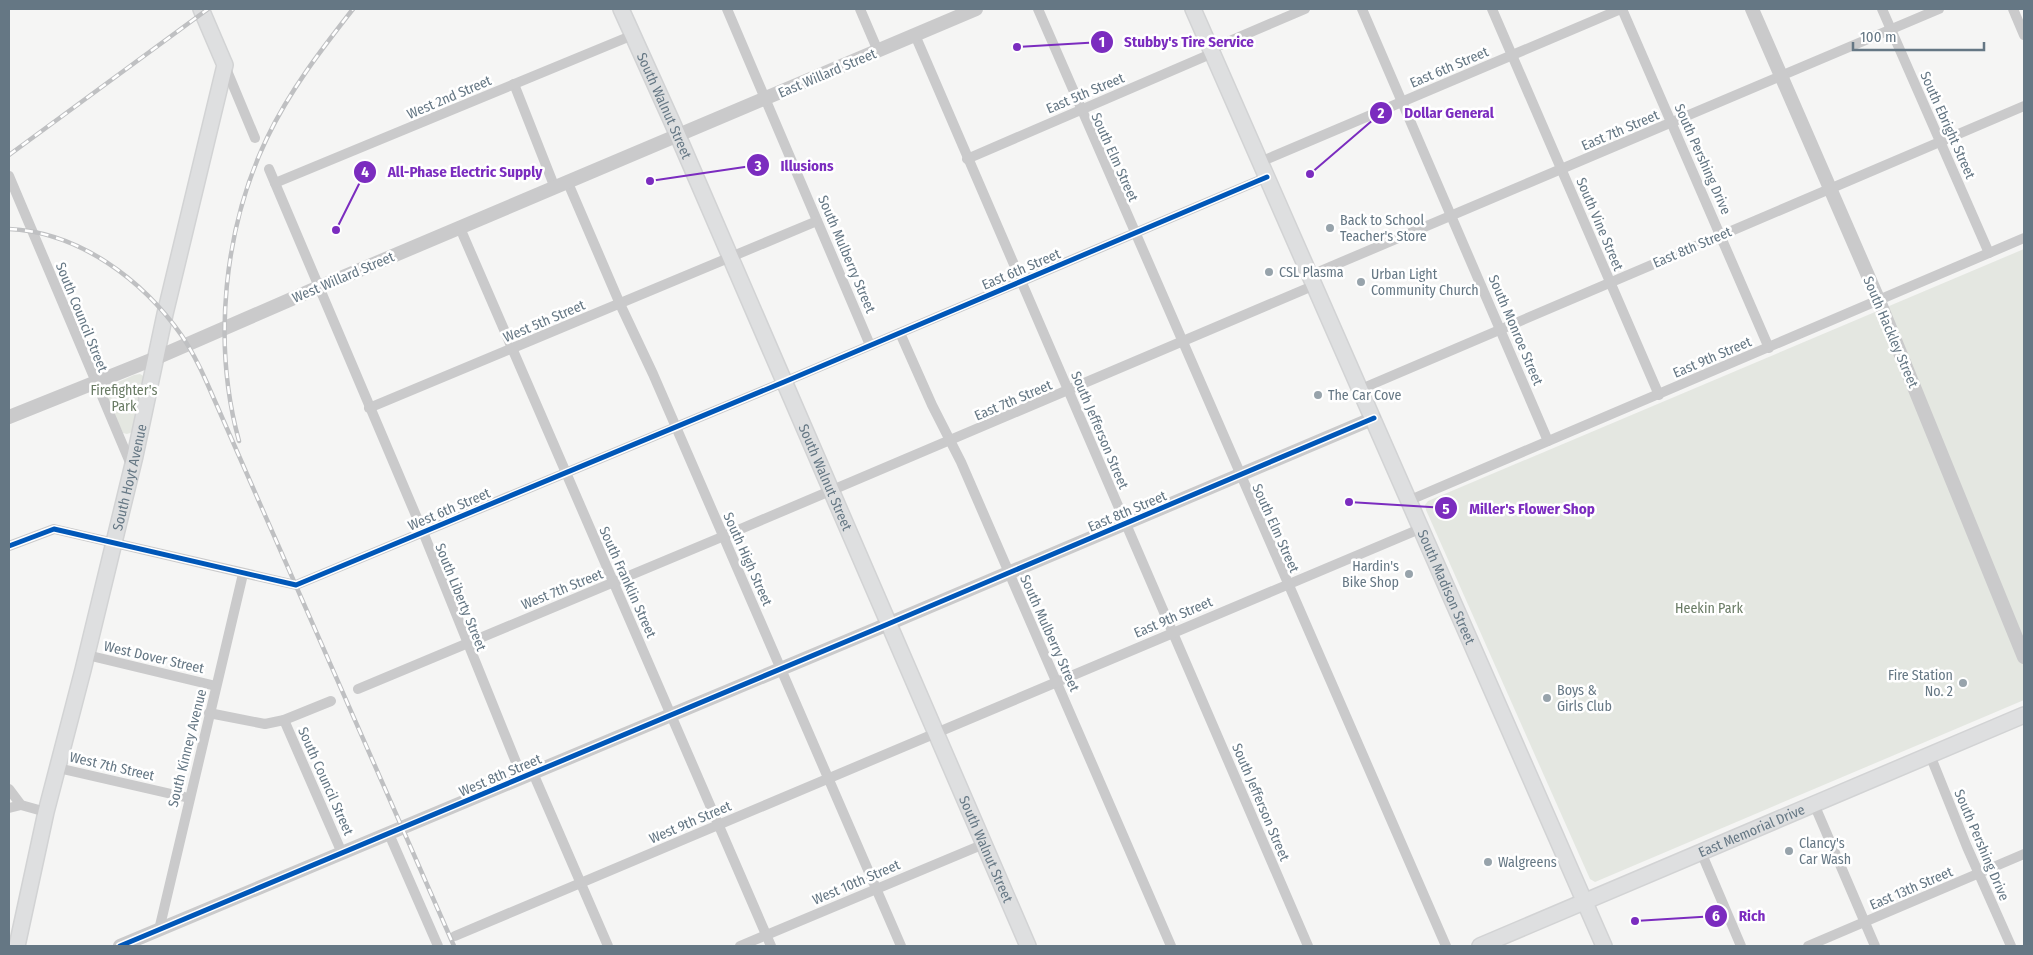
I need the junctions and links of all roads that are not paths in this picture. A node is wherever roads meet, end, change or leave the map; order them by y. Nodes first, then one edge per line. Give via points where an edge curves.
1 (201, 9) edge
2 (622, 9) edge
3 (727, 9) edge
4 (860, 9) edge
5 (976, 9) edge
6 (1038, 9) edge
7 (1193, 9) edge
8 (1305, 9) edge
9 (1362, 9) edge
10 (1492, 9) edge
11 (1621, 9) edge
12 (1752, 9) edge
13 (1882, 9) edge
14 (1939, 9) edge
15 (2013, 9) edge
16 (1891, 29) junction
17 (633, 35) junction
18 (915, 35) junction
19 (2024, 35) edge
20 (878, 51) junction
21 (1212, 51) junction
22 (1512, 56) junction
23 (225, 65) junction
24 (1781, 75) junction
25 (514, 84) junction
26 (765, 99) junction
27 (1402, 102) junction
28 (2024, 106) edge
29 (1082, 109) junction
30 (1672, 122) junction
31 (678, 136) junction
32 (255, 138) dead end
33 (1941, 142) junction
34 (967, 158) junction
35 (1260, 162) junction
36 (268, 169) dead end
37 (1562, 169) junction
38 (9, 176) edge
39 (1267, 178) junction
40 (275, 183) junction
41 (568, 183) junction
42 (555, 188) junction
43 (1830, 189) junction
44 (1452, 216) junction
45 (818, 221) junction
46 (460, 228) junction
47 (1136, 232) junction
48 (1721, 234) junction
49 (2024, 238) edge
50 (1988, 253) junction
51 (730, 258) junction
52 (1313, 280) junction
53 (1021, 281) junction
54 (1610, 282) junction
55 (318, 288) junction
56 (1879, 301) junction
57 (620, 304) junction
58 (1501, 330) junction
59 (900, 333) junction
60 (1183, 342) junction
61 (870, 345) junction
62 (1770, 348) junction
63 (512, 349) junction
64 (156, 358) junction
65 (94, 382) junction
66 (784, 382) junction
67 (1361, 389) junction
68 (1068, 391) junction
69 (1659, 395) junction
70 (369, 408) junction
71 (9, 417) edge
72 (1374, 418) junction
73 (676, 427) junction
74 (950, 441) junction
75 (1548, 441) junction
76 (132, 467) junction
77 (566, 473) junction
78 (1240, 474) junction
79 (831, 491) junction
80 (1410, 500) junction
81 (1125, 524) junction
82 (1422, 528) junction
83 (423, 532) junction
84 (723, 537) junction
85 (113, 543) junction
86 (9, 546) edge
87 (1009, 573) junction
88 (243, 574) junction
89 (614, 583) junction
90 (1288, 583) junction
91 (888, 624) junction
92 (1173, 632) junction
93 (468, 643) junction
94 (87, 655) junction
95 (2024, 657) edge
96 (781, 669) junction
97 (1056, 682) junction
98 (216, 686) junction
99 (358, 689) dead end
100 (331, 701) dead end
101 (210, 714) junction
102 (671, 715) junction
103 (2024, 715) edge
104 (284, 720) junction
105 (936, 734) junction
106 (1930, 755) junction
107 (58, 768) junction
108 (528, 775) junction
109 (828, 779) junction
110 (9, 789) edge
111 (189, 798) junction
112 (1814, 804) junction
113 (21, 805) junction
114 (9, 808) edge
115 (46, 812) junction
116 (718, 825) junction
117 (389, 834) junction
118 (984, 844) junction
119 (1701, 852) junction
120 (342, 853) junction
121 (2024, 854) edge
122 (1980, 873) junction
123 (580, 882) junction
124 (876, 888) junction
125 (1586, 900) junction
126 (1864, 922) junction
127 (159, 930) junction
128 (766, 935) junction
129 (441, 942) edge
130 (135, 943) edge
131 (17, 946) edge
132 (120, 946) edge
133 (608, 946) edge
134 (740, 946) edge
135 (771, 946) edge
136 (901, 946) edge
137 (1028, 946) edge
138 (1170, 946) edge
139 (1308, 946) edge
140 (1446, 946) edge
141 (1480, 946) edge
142 (1604, 946) edge
143 (1741, 946) edge
144 (1808, 946) edge
145 (1875, 946) edge
146 (2011, 946) edge

1 - 23 main road
2 - 17 main road, South Walnut Street
3 - 26 street, South Mulberry Street
4 - 20 street
5 - 18 street, East Willard Street
6 - 29 street, South Elm Street
7 - 21 main road, South Madison Street
8 - 21 street, East 5th Street
9 - 27 street, South Monroe Street
10 - 22 street, South Vine Street
11 - 22 street, East 6th Street
11 - 30 street, South Pershing Drive
12 - 24 street, South Hackley Street
13 - 16 street, South Ebright Street
14 - 16 street, East 7th Street
15 - 19 street
16 - 24 street, East 7th Street
16 - 33 street, South Ebright Street
17 - 25 street, West 2nd Street
17 - 31 main road, South Walnut Street
18 - 20 street, East Willard Street
18 - 34 street, South Jefferson Street
20 - 26 street, East Willard Street
21 - 29 street, East 5th Street
21 - 35 main road, South Madison Street
22 - 27 street, East 6th Street
22 - 37 street, South Vine Street
23 - 32 street
23 - 64 main road, South Hoyt Avenue
24 - 30 street, East 7th Street
24 - 43 street, South Hackley Street
25 - 40 street, West 2nd Street
25 - 42 street
26 - 31 street, East Willard Street
26 - 45 street, South Mulberry Street
27 - 35 street, East 6th Street
27 - 44 street, South Monroe Street
28 - 33 street, East 8th Street
29 - 34 street, East 5th Street
29 - 47 street, South Elm Street
30 - 37 street, East 7th Street
30 - 48 street, South Pershing Drive
31 - 41 street, West Willard Street
31 - 51 main road, South Walnut Street
33 - 43 street, East 8th Street
33 - 50 street, South Ebright Street
34 - 53 street, South Jefferson Street
35 - 39 main road, South Madison Street
36 - 40 street, South Liberty Street
37 - 44 street, East 7th Street
37 - 54 street, South Vine Street
38 - 65 street, South Council Street
39 - 47 street, East 6th Street
39 - 52 main road, South Madison Street
40 - 55 street, South Liberty Street
41 - 42 street, West Willard Street
41 - 57 street, South High Street
42 - 46 street, West Willard Street
43 - 48 street, East 8th Street
43 - 56 street, South Hackley Street
44 - 52 street, East 7th Street
44 - 58 street, South Monroe Street
45 - 51 street
45 - 61 street, South Mulberry Street
46 - 55 street, West Willard Street
46 - 63 street, South Franklin Street
47 - 53 street, East 6th Street
47 - 60 street, South Elm Street
48 - 54 street, East 8th Street
48 - 62 street, South Pershing Drive
49 - 50 street, East 9th Street
50 - 56 street, East 9th Street
51 - 57 street, West 5th Street
51 - 66 main road, South Walnut Street
52 - 60 street, East 7th Street
52 - 67 main road, South Madison Street
53 - 59 street, East 6th Street
53 - 68 street, South Jefferson Street
54 - 58 street, East 8th Street
54 - 69 street, South Vine Street
55 - 64 street, West Willard Street
55 - 70 street, South Liberty Street
56 - 62 street, East 9th Street
56 - 95 street, South Hackley Street
57 - 63 street, West 5th Street
57 - 73 street, South High Street
58 - 67 street, East 8th Street
58 - 75 street, South Monroe Street
59 - 61 street, East 6th Street
59 - 74 street, South Mulberry Street
60 - 68 street, East 7th Street
60 - 78 street, South Elm Street
61 - 66 street, East 6th Street
62 - 69 street, East 9th Street
63 - 70 street, West 5th Street
63 - 77 street, South Franklin Street
64 - 65 street, West Willard Street
64 - 76 main road, South Hoyt Avenue
65 - 71 street, West Willard Street
65 - 76 street, South Council Street
66 - 73 street, West 6th Street
66 - 79 main road, South Walnut Street
67 - 72 main road, South Madison Street
68 - 74 street, East 7th Street
68 - 81 street, South Jefferson Street
69 - 75 street, East 9th Street
70 - 83 street, South Liberty Street
72 - 78 street, East 8th Street
72 - 80 main road, South Madison Street
73 - 77 street, West 6th Street
73 - 84 street, South High Street
74 - 79 street, East 7th Street
74 - 87 street, South Mulberry Street
75 - 80 street, East 9th Street
76 - 85 main road, South Hoyt Avenue
77 - 83 street, West 6th Street
77 - 89 street, South Franklin Street
78 - 81 street, East 8th Street
78 - 90 street, South Elm Street
79 - 84 street, West 7th Street
79 - 91 main road, South Walnut Street
80 - 82 main road, South Madison Street
81 - 87 street, East 8th Street
81 - 92 street, South Jefferson Street
82 - 90 street, East 9th Street
82 - 125 main road, South Madison Street
83 - 88 street, West 6th Street via 296,585
83 - 93 street, South Liberty Street
84 - 89 street, West 7th Street
84 - 96 street, South High Street
85 - 86 street via 54,529
85 - 88 street, West 6th Street
85 - 94 main road, South Hoyt Avenue
87 - 91 street, East 8th Street
87 - 97 street, South Mulberry Street
88 - 98 street, South Kinney Avenue
89 - 93 street, West 7th Street
89 - 102 street, South Franklin Street
90 - 92 street, East 9th Street
90 - 140 street, South Elm Street
91 - 96 street, West 8th Street
91 - 105 main road, South Walnut Street
92 - 97 street, East 9th Street
92 - 139 street, South Jefferson Street
93 - 99 street, West 7th Street
93 - 108 street, South Liberty Street
94 - 98 street, West Dover Street
94 - 107 main road, South Hoyt Avenue
96 - 102 street, West 8th Street
96 - 109 street, South High Street
97 - 105 street, East 9th Street
97 - 138 street, South Mulberry Street
98 - 101 street, South Kinney Avenue
100 - 104 street
101 - 104 street via 260,724
101 - 111 street, South Kinney Avenue
102 - 108 street, West 8th Street
102 - 116 street, South Franklin Street
103 - 106 main road, East Memorial Drive
104 - 120 street, South Council Street
105 - 109 street, West 9th Street
105 - 118 main road, South Walnut Street
106 - 112 main road, East Memorial Drive
106 - 122 street, South Pershing Drive
107 - 111 street, West 7th Street
107 - 115 main road, South Hoyt Avenue
108 - 117 street, West 8th Street
108 - 123 street, South Liberty Street
109 - 116 street, West 9th Street
109 - 124 street, South High Street
110 - 113 street
111 - 127 street, South Kinney Avenue
112 - 119 main road, East Memorial Drive
112 - 126 street
113 - 114 street
113 - 115 street
115 - 131 main road, South Hoyt Avenue
116 - 123 street, West 9th Street
116 - 128 street, South Franklin Street
117 - 120 street, West 8th Street
117 - 129 street
118 - 124 street, West 10th Street
118 - 137 main road, South Walnut Street
119 - 125 main road, East Memorial Drive
119 - 143 street
120 - 127 street, West 8th Street
121 - 122 street, East 13th Street
122 - 126 street, East 13th Street
122 - 146 street, South Pershing Drive
123 - 129 street, West 9th Street
123 - 133 street, South Liberty Street
124 - 128 street, West 10th Street
124 - 136 street, South High Street
125 - 141 main road, East Memorial Drive
125 - 142 main road, South Madison Street
126 - 144 street, East 13th Street
126 - 145 street
127 - 130 street, West 8th Street
128 - 134 street, West 10th Street
128 - 135 street, South Franklin Street
130 - 132 street, West 8th Street

